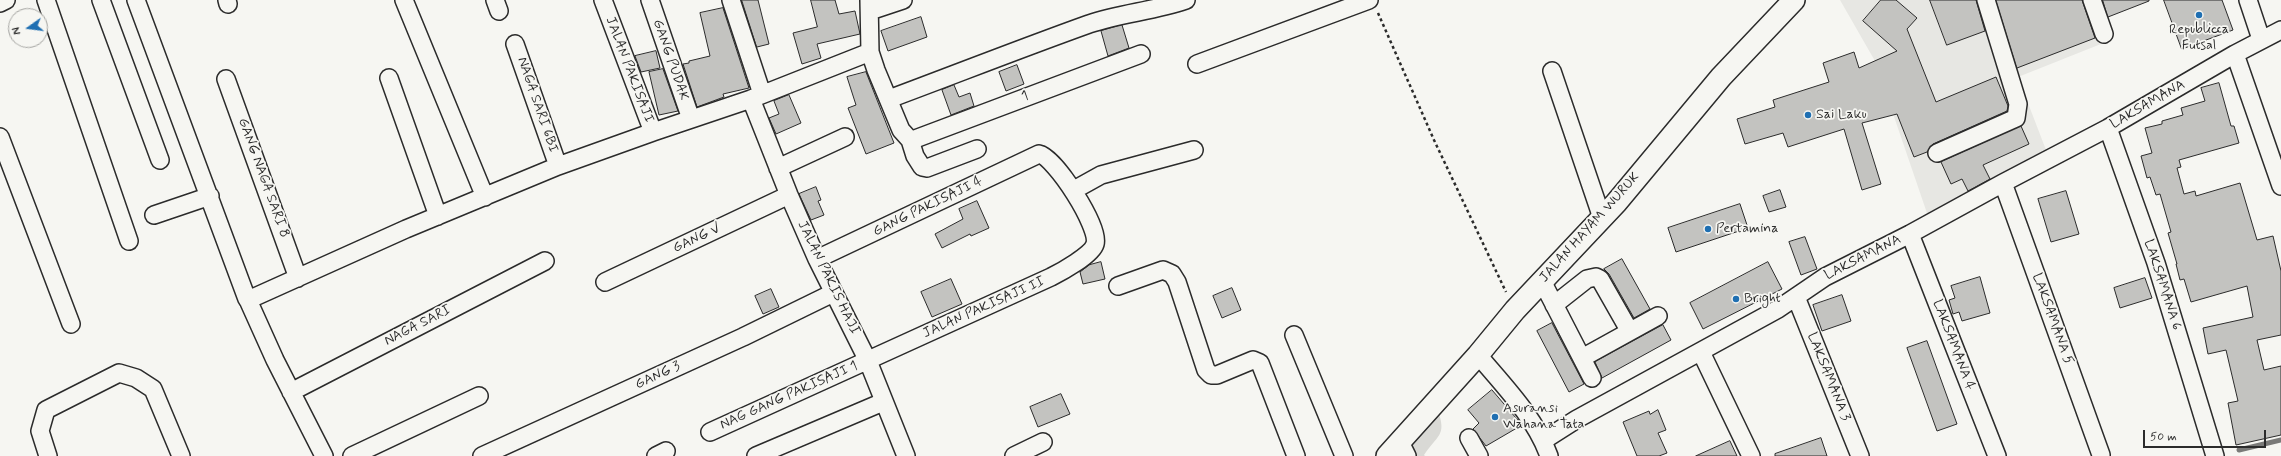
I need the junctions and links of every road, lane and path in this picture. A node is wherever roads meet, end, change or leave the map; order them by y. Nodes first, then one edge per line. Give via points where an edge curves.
1 (6, 0) edge
2 (46, 0) edge
3 (101, 0) edge
4 (136, 0) edge
5 (404, 0) edge
6 (603, 0) edge
7 (650, 0) edge
8 (731, 0) edge
9 (904, 0) edge
10 (1186, 0) edge
11 (1794, 0) edge
12 (1986, 0) edge
13 (2092, 0) edge
14 (2248, 0) edge
15 (0, 3) edge
16 (1372, 4) edge
17 (869, 6) edge
18 (2281, 30) edge
19 (2104, 34) dead end
20 (2261, 39) junction
21 (515, 44) dead end
22 (870, 52) junction
23 (1141, 54) dead end
24 (2235, 54) junction
25 (1197, 64) dead end
26 (1552, 71) dead end
27 (389, 78) dead end
28 (226, 79) dead end
29 (757, 97) junction
30 (889, 99) junction
31 (691, 119) junction
32 (2108, 128) junction
33 (652, 132) junction
34 (0, 137) edge
35 (846, 137) dead end
36 (910, 140) junction
37 (977, 149) dead end
38 (1194, 150) dead end
39 (1937, 154) dead end
40 (160, 160) dead end
41 (558, 166) junction
42 (778, 168) junction
43 (2003, 183) junction
44 (2281, 186) edge
45 (1074, 190) junction
46 (789, 195) junction
47 (210, 196) junction
48 (486, 197) junction
49 (154, 215) dead end
50 (438, 216) junction
51 (1602, 218) junction
52 (1910, 234) junction
53 (129, 241) dead end
54 (817, 259) junction
55 (545, 261) dead end
56 (298, 278) junction
57 (1542, 281) junction
58 (605, 282) dead end
59 (1118, 286) dead end
60 (834, 293) junction
61 (1796, 297) junction
62 (247, 299) dead end
63 (1554, 306) junction
64 (1515, 310) junction
65 (1658, 316) dead end
66 (71, 324) dead end
67 (1629, 330) junction
68 (1294, 335) dead end
69 (1701, 352) junction
70 (1478, 355) junction
71 (1582, 358) junction
72 (868, 361) junction
73 (1592, 378) dead end
74 (291, 392) junction
75 (480, 396) dead end
76 (883, 402) junction
77 (710, 432) dead end
78 (1469, 438) dead end
79 (1544, 440) junction
80 (1043, 442) dead end
81 (2213, 450) edge
82 (1398, 451) edge
83 (2101, 455) edge
84 (48, 456) edge
85 (181, 456) edge
86 (324, 456) edge
87 (352, 456) edge
88 (482, 456) edge
89 (756, 456) edge
90 (906, 456) edge
91 (1014, 456) edge
92 (1296, 456) edge
93 (1344, 456) edge
94 (1479, 456) edge
95 (1549, 456) edge
96 (1751, 456) edge
97 (1860, 456) edge
98 (1997, 456) edge

1 - 15 street
2 - 53 street
3 - 40 street
4 - 47 street
5 - 48 street
6 - 33 street, JALAN PAKISAJI
7 - 31 street, GANG PUDAK
8 - 29 street, JALAN PAKIS HAJI
9 - 17 street
10 - 30 street via 1159,9 1144,10 1091,24
11 - 51 main road, JALAN HAYAM WURUK via 1721,77
12 - 39 street via 2018,104 2016,118
13 - 19 street
14 - 20 street
16 - 25 street
16 - 64 path
17 - 22 street
18 - 20 street, LAKSAMANA
20 - 24 street, LAKSAMANA
21 - 41 street, NAGA SARI 6BI
22 - 29 street, JALAN PAKISAJI
22 - 30 street
23 - 36 street, 1
24 - 32 street, LAKSAMANA
24 - 44 street
26 - 51 street
27 - 50 street
28 - 56 street, GANG NAGA SARI 8
29 - 31 street, JALAN PAKISAJI
29 - 42 street, JALAN PAKIS HAJI
30 - 36 street via 901,130
31 - 33 street, JALAN PAKISAJI
32 - 43 street, LAKSAMANA
32 - 81 street, LAKSAMANA 6 via 2156,263
33 - 41 street
34 - 66 street
35 - 42 street
36 - 37 street via 915,156 922,167 927,168
38 - 45 street via 1101,175
41 - 48 street
42 - 46 street, JALAN PAKIS HAJI
43 - 52 street, LAKSAMANA
43 - 83 street, LAKSAMANA 5
45 - 54 street, GANG PAKISAJI 4 via 1066,178 1039,154
45 - 72 street, JALAN PAKISAJI II via 1093,228 1095,246 1066,269 1051,277
46 - 54 street, JALAN PAKIS HAJI
46 - 58 street, GANG V
47 - 49 street
47 - 62 street
48 - 50 street
50 - 56 street
51 - 57 main road, JALAN HAYAM WURUK
52 - 61 street, LAKSAMANA via 1825,276
52 - 98 street, LAKSAMANA 4
54 - 60 street, JALAN PAKIS HAJI
55 - 74 street, NAGA SARI
56 - 74 street via 248,300
57 - 63 street
57 - 64 main road, JALAN HAYAM WURUK
59 - 92 street via 1163,270 1172,274 1177,282 1206,370 1211,375 1252,360 1260,363
60 - 72 street, JALAN PAKIS HAJI
60 - 88 street, GANG 3
61 - 69 street, LAKSAMANA
61 - 97 street, LAKSAMANA 3
63 - 67 street via 1587,279 1596,277 1600,279
63 - 71 street
64 - 70 main road, JALAN HAYAM WURUK
65 - 67 street
67 - 71 street
68 - 93 street
69 - 79 street, LAKSAMANA via 1577,419
69 - 96 street
70 - 79 street via 1520,405
70 - 82 main road, JALAN HAYAM WURUK
71 - 73 street
72 - 76 street, JALAN PAKIS HAJI
72 - 77 street, NAG GANG PAKISAJI 1
74 - 86 street
75 - 87 street
76 - 89 street
76 - 90 street, JALAN PAKIS HAJI
78 - 94 street
79 - 95 street
80 - 91 street
84 - 85 street via 40,431 46,410 119,373 136,378 153,390

